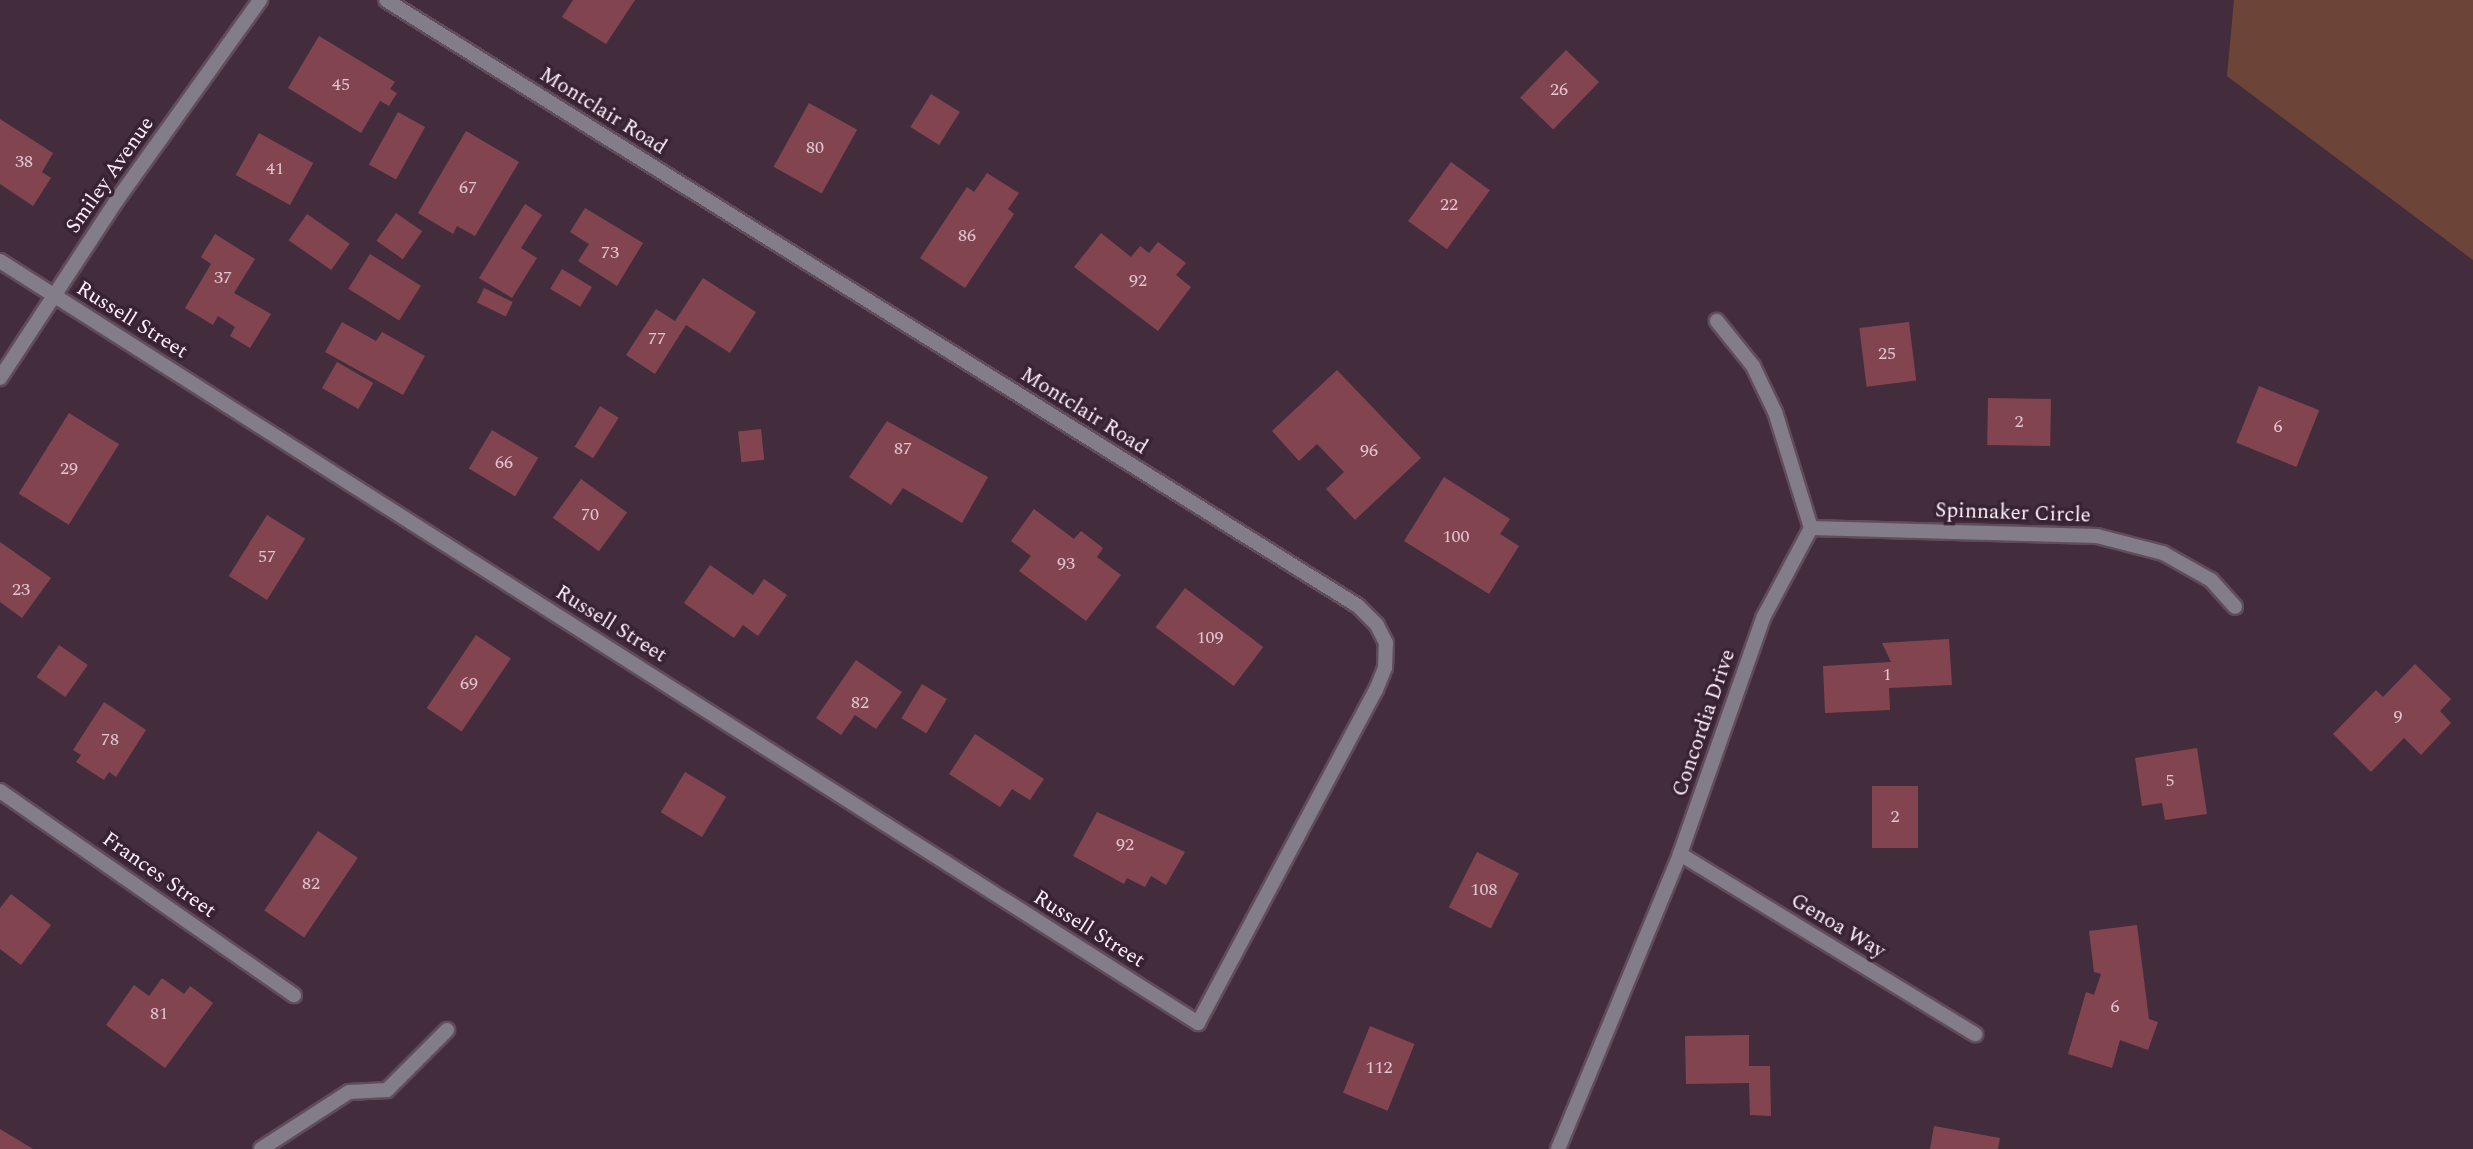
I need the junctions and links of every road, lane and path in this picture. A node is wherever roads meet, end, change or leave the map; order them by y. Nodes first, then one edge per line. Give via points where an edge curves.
1 (260, 0) edge
2 (386, 0) edge
3 (0, 261) edge
4 (55, 295) junction
5 (1717, 321) dead end
6 (0, 378) edge
7 (1811, 527) junction
8 (2235, 607) dead end
9 (0, 791) edge
10 (1680, 855) junction
11 (294, 995) dead end
12 (1198, 1023) joint
13 (447, 1030) dead end
14 (1975, 1034) dead end
15 (261, 1149) edge
16 (1558, 1149) edge

1 - 4 street, Smiley Avenue
2 - 12 street, Montclair Road via 1358,606 1377,625 1386,643 1381,679
3 - 4 street, Russell Street
4 - 6 street, Smiley Avenue
4 - 12 street, Russell Street
5 - 7 street via 1753,366 1775,412
7 - 8 street, Spinnaker Circle via 2097,536 2163,554 2211,580
7 - 10 street, Concordia Drive via 1763,618
9 - 11 street, Frances Street
10 - 14 street, Genoa Way
10 - 16 street, Concordia Drive
13 - 15 street via 387,1090 349,1093

